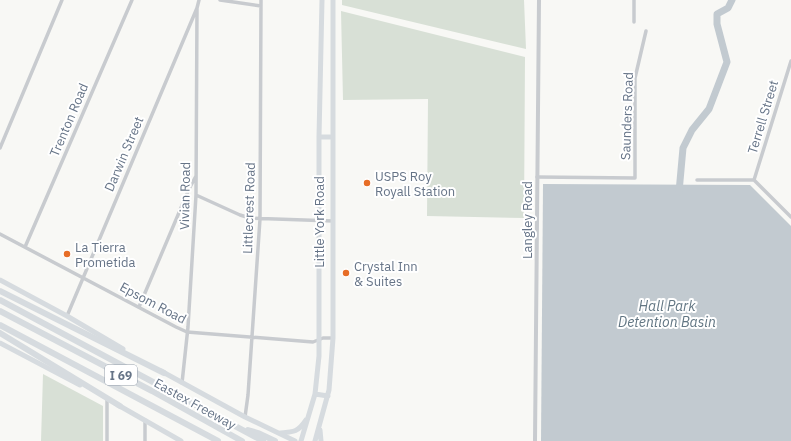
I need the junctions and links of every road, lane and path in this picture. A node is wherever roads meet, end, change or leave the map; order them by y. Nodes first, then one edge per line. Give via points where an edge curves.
1 (62, 0) edge
2 (132, 0) edge
3 (199, 0) edge
4 (220, 0) edge
5 (261, 0) edge
6 (322, 0) edge
7 (333, 0) edge
8 (539, 0) edge
9 (634, 0) edge
10 (261, 6) junction
11 (197, 8) junction
12 (634, 22) dead end
13 (646, 31) dead end
14 (791, 61) edge
15 (319, 137) junction
16 (333, 138) junction
17 (0, 148) edge
18 (196, 175) junction
19 (537, 177) junction
20 (697, 180) dead end
21 (754, 180) junction
22 (196, 195) junction
23 (791, 217) edge
24 (260, 219) junction
25 (319, 220) junction
26 (333, 221) junction
27 (0, 234) edge
28 (25, 247) junction
29 (83, 277) junction
30 (0, 280) edge
31 (0, 291) edge
32 (0, 300) edge
33 (139, 307) junction
34 (0, 311) edge
35 (67, 316) junction
36 (0, 325) edge
37 (187, 332) junction
38 (0, 333) edge
39 (252, 337) junction
40 (333, 338) junction
41 (319, 339) junction
42 (0, 342) edge
43 (164, 373) junction
44 (182, 383) junction
45 (315, 394) junction
46 (328, 396) junction
47 (107, 399) junction
48 (120, 406) junction
49 (309, 416) junction
50 (245, 417) junction
51 (145, 420) junction
52 (319, 428) junction
53 (240, 429) junction
54 (281, 434) junction
55 (107, 441) edge
56 (145, 441) edge
57 (181, 441) edge
58 (218, 441) edge
59 (242, 441) edge
60 (263, 441) edge
61 (275, 441) edge
62 (287, 441) edge
63 (295, 441) edge
64 (301, 441) edge
65 (315, 441) edge
66 (321, 441) edge
67 (535, 441) edge

1 - 17 street
2 - 28 street, Trenton Road
3 - 11 street, Darwin Street
4 - 10 street
5 - 10 street, Littlecrest Road
6 - 15 main road, Little York Road
7 - 16 main road, Little York Road
8 - 19 street, Langley Road
9 - 12 street
10 - 24 street, Littlecrest Road
11 - 18 street, Vivian Road
11 - 29 street, Darwin Street
13 - 19 street, Saunders Road via 635,78 635,178
14 - 21 street, Terrell Street
15 - 16 main road
15 - 25 main road, Little York Road
16 - 26 main road, Little York Road
18 - 22 street, Vivian Road
18 - 33 street
19 - 67 street, Langley Road
20 - 21 street
21 - 23 street
22 - 24 street via 240,215
22 - 37 street, Vivian Road
24 - 25 street
24 - 39 street, Littlecrest Road
25 - 26 street
25 - 41 main road, Little York Road
26 - 40 main road, Little York Road
27 - 28 street, Epsom Road
28 - 29 street, Epsom Road
29 - 33 street, Epsom Road
29 - 35 street, Darwin Street
30 - 35 main road
31 - 43 highway
32 - 53 highway, Eastex Freeway / I 69
33 - 37 street, Epsom Road
34 - 59 highway, I 69
35 - 43 main road
36 - 58 highway, Eastex Freeway / I 69
37 - 39 street, Epsom Road
37 - 44 street, Vivian Road
38 - 48 highway
39 - 41 street, Epsom Road via 313,342
39 - 50 street, Littlecrest Road
40 - 41 street, Epsom Road
40 - 46 main road, Little York Road
41 - 45 main road, Little York Road
42 - 47 main road
43 - 44 main road
44 - 50 main road
45 - 46 main road
45 - 49 main road, Little York Road
46 - 52 main road, Little York Road
47 - 48 main road
47 - 55 street
48 - 51 main road
49 - 54 main road via 301,428
49 - 64 main road, Little York Road
50 - 54 main road
51 - 56 street
51 - 57 main road
52 - 65 main road, Little York Road
52 - 66 main road
53 - 60 highway, Eastex Freeway / I 69
53 - 61 highway via 258,433
54 - 62 main road
54 - 63 main road

